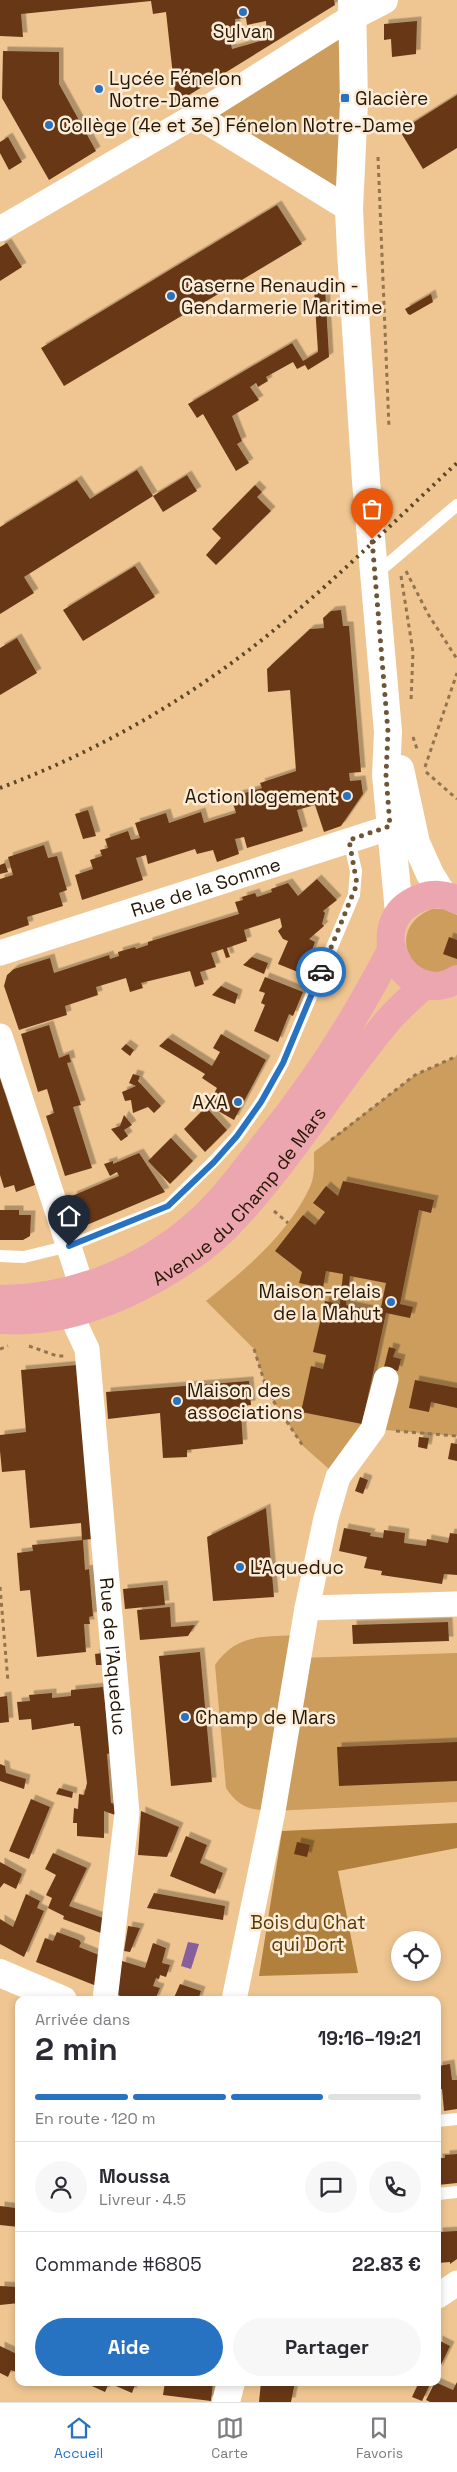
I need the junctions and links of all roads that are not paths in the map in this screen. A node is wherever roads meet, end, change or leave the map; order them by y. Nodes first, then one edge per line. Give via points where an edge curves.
1 (384, 0) edge
2 (352, 8) edge
3 (196, 115) junction
4 (349, 209) junction
5 (0, 229) edge
6 (457, 505) edge
7 (376, 574) junction
8 (399, 730) junction
9 (400, 824) junction
10 (349, 840) junction
11 (452, 898) edge
12 (399, 912) junction
13 (391, 950) junction
14 (0, 953) edge
15 (457, 979) edge
16 (425, 984) junction
17 (0, 1036) edge
18 (69, 1246) junction
19 (0, 1256) edge
20 (82, 1287) junction
21 (0, 1299) edge
22 (71, 1316) junction
23 (0, 1320) edge
24 (386, 1379) dead end
25 (457, 1604) edge
26 (307, 1608) junction
27 (0, 1973) edge
28 (54, 1996) edge
29 (104, 1996) edge
30 (235, 1996) edge
31 (457, 2119) edge
32 (441, 2121) edge
33 (457, 2192) edge
34 (441, 2194) edge
35 (457, 2283) edge
36 (441, 2294) edge
37 (230, 2386) edge
38 (226, 2402) edge

1 - 2 street
2 - 3 street
2 - 4 street via 354,103
3 - 4 street
3 - 5 street
4 - 7 street via 367,487
6 - 7 lane
7 - 8 street
8 - 9 street
8 - 9 street via 386,775
9 - 10 street, Rue de la Somme
9 - 11 street
9 - 12 street via 396,871
10 - 14 street, Rue de la Somme
10 - 18 lane, Avenue du Champ de Mars via 356,871 354,895 283,1063 261,1102 237,1136 168,1206
11 - 12 main road via 427,895 412,901
12 - 13 main road via 390,937
13 - 16 main road via 398,966
13 - 20 main road, Avenue du Champ de Mars via 342,1040 218,1202 197,1223 149,1257
15 - 16 main road via 440,985
16 - 22 main road, Avenue du Champ de Mars via 386,1023 306,1131 235,1219 183,1263 112,1300
17 - 18 street
18 - 19 lane, Avenue du Champ de Mars via 24,1257
18 - 20 street
20 - 21 main road, Avenue du Champ de Mars via 26,1299
22 - 23 main road, Avenue du Champ de Mars via 45,1320
22 - 29 street, Rue de l'Aqueduc via 87,1349 127,1813
24 - 26 street via 373,1429 338,1477
25 - 26 street
26 - 30 street via 273,1811
27 - 28 street
31 - 32 lane
33 - 34 lane
35 - 36 street
37 - 38 street

